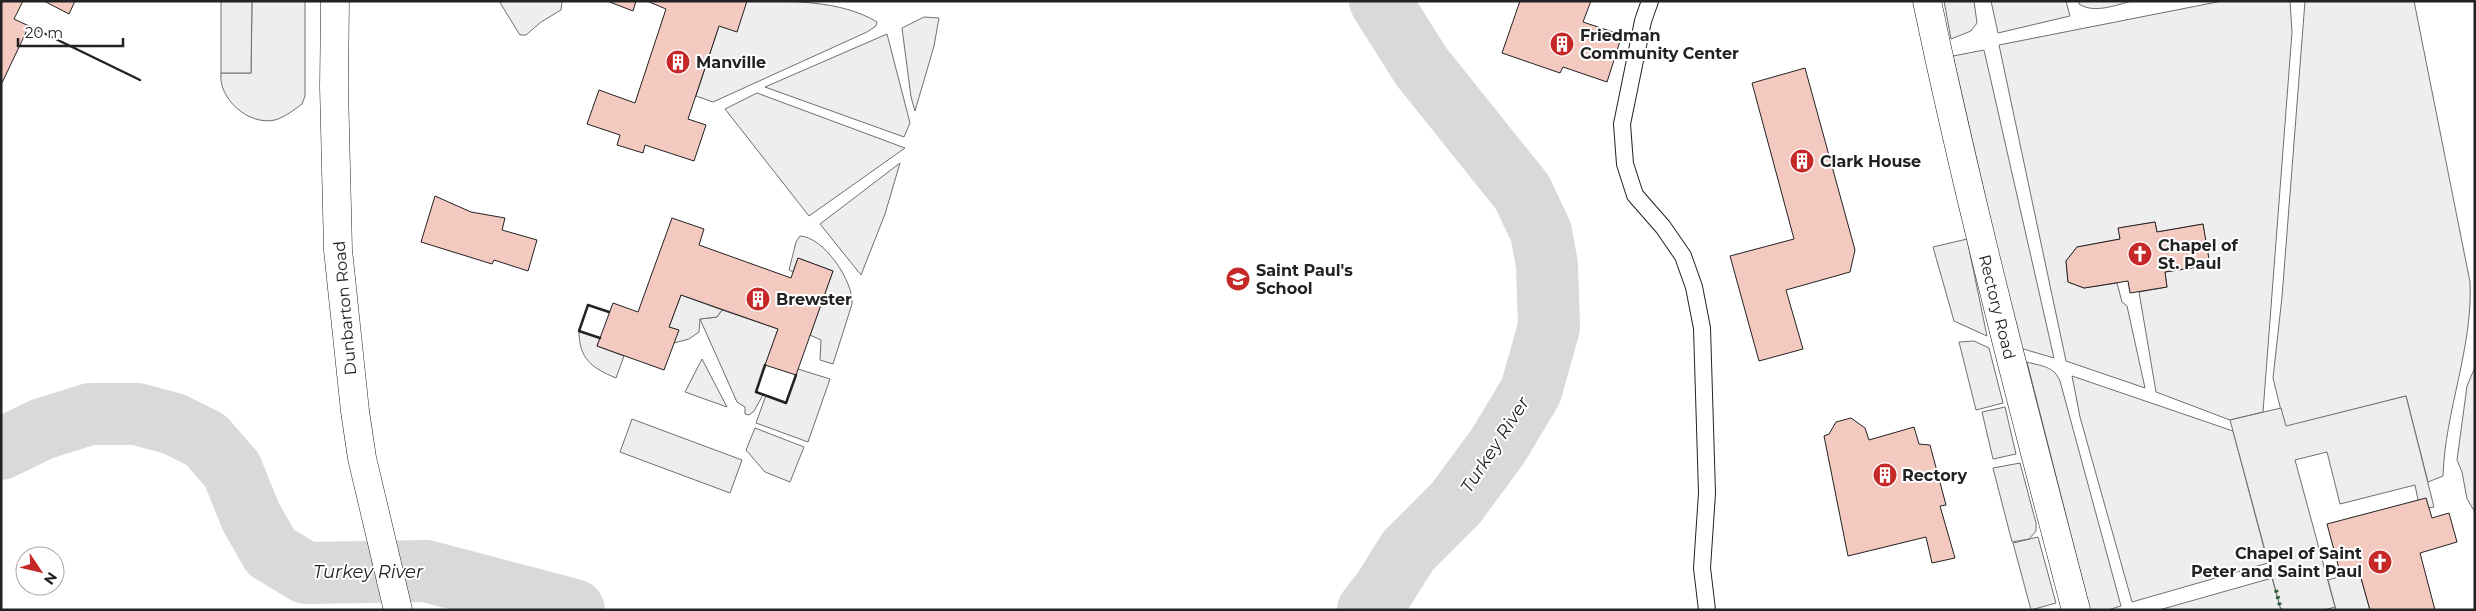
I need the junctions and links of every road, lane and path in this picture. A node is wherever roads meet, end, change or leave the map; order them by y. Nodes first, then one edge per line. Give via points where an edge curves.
1 (335, 1) edge
2 (1650, 1) edge
3 (1927, 1) edge
4 (398, 610) edge
5 (1708, 610) edge
6 (2076, 610) edge

1 - 4 street, Dunbarton Road via 338,250 362,458
2 - 5 lane via 1622,124 1624,164 1636,195 1664,227 1683,256 1701,320 1707,493 1702,568
3 - 6 street, Rectory Road via 2003,331

